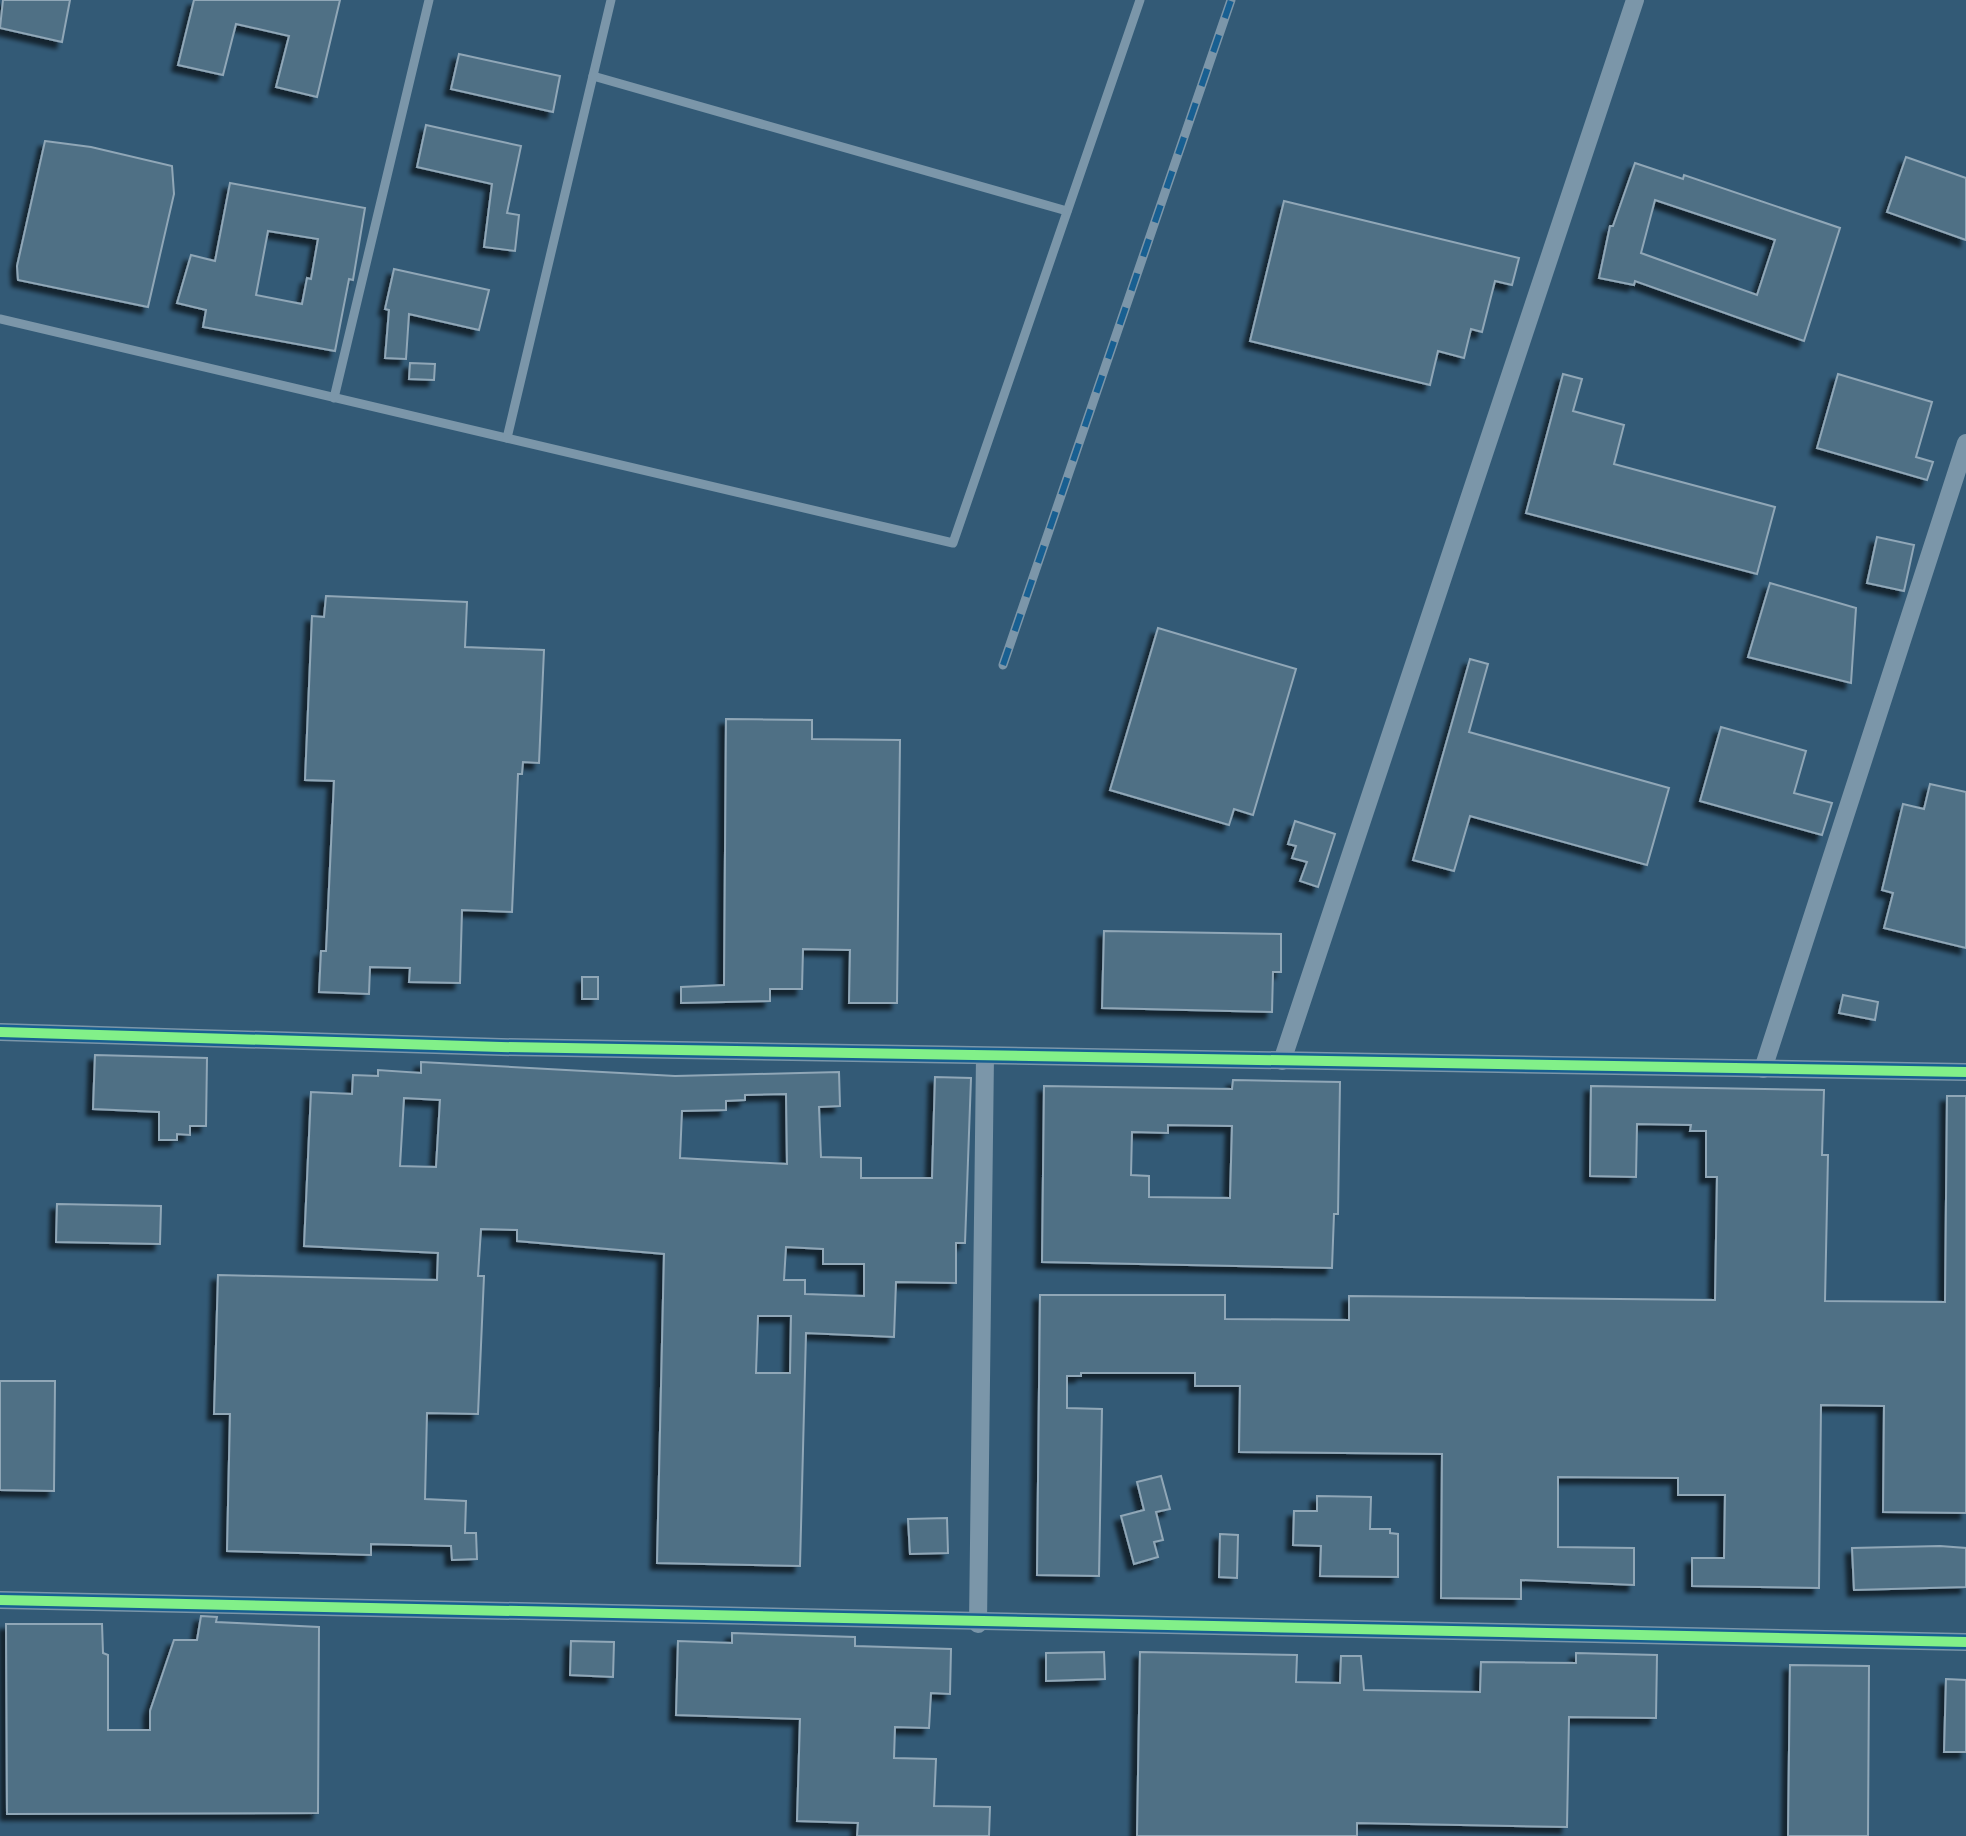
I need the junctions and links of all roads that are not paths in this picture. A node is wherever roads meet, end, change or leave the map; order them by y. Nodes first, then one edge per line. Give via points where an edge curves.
1 (429, 0) edge
2 (611, 0) edge
3 (1140, 0) edge
4 (1635, 0) edge
5 (593, 76) junction
6 (1067, 211) junction
7 (0, 319) edge
8 (334, 398) junction
9 (507, 438) junction
10 (1966, 443) edge
11 (0, 1032) edge
12 (985, 1056) junction
13 (1282, 1061) junction
14 (1763, 1069) junction
15 (1966, 1072) edge
16 (0, 1600) edge
17 (978, 1624) junction
18 (1966, 1642) edge

1 - 8 lane
2 - 5 lane
3 - 6 lane
4 - 13 street
5 - 6 lane
5 - 9 lane
6 - 9 lane via 953,543
7 - 8 lane
8 - 9 lane
10 - 14 street
11 - 12 street
12 - 13 street
12 - 17 street
13 - 14 street
14 - 15 street
16 - 17 street
17 - 18 street

